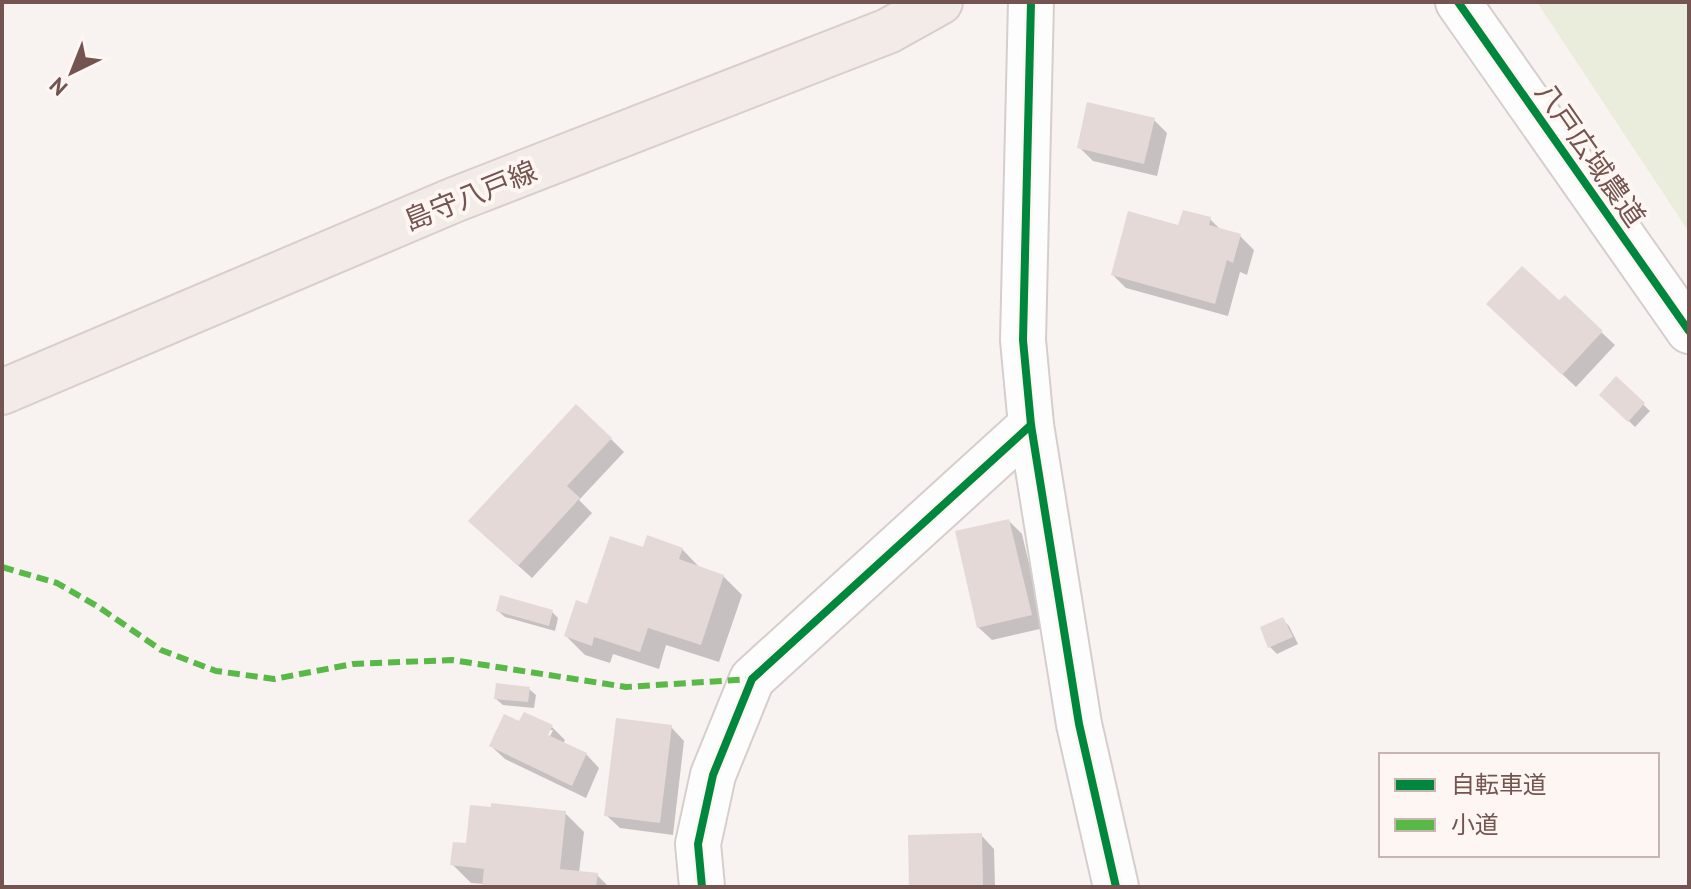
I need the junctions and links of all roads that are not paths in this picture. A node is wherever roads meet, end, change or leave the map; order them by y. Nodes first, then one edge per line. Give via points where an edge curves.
1 (940, 2) edge
2 (1031, 2) edge
3 (1458, 2) edge
4 (1689, 331) edge
5 (2, 392) edge
6 (1031, 425) junction
7 (702, 887) edge
8 (1116, 887) edge

1 - 5 main road, 島守八戸線 via 888,31 454,200
2 - 6 street via 1023,340
3 - 4 street, 八戸広域農道
6 - 7 street via 752,679 713,775 698,844
6 - 8 street via 1079,724

